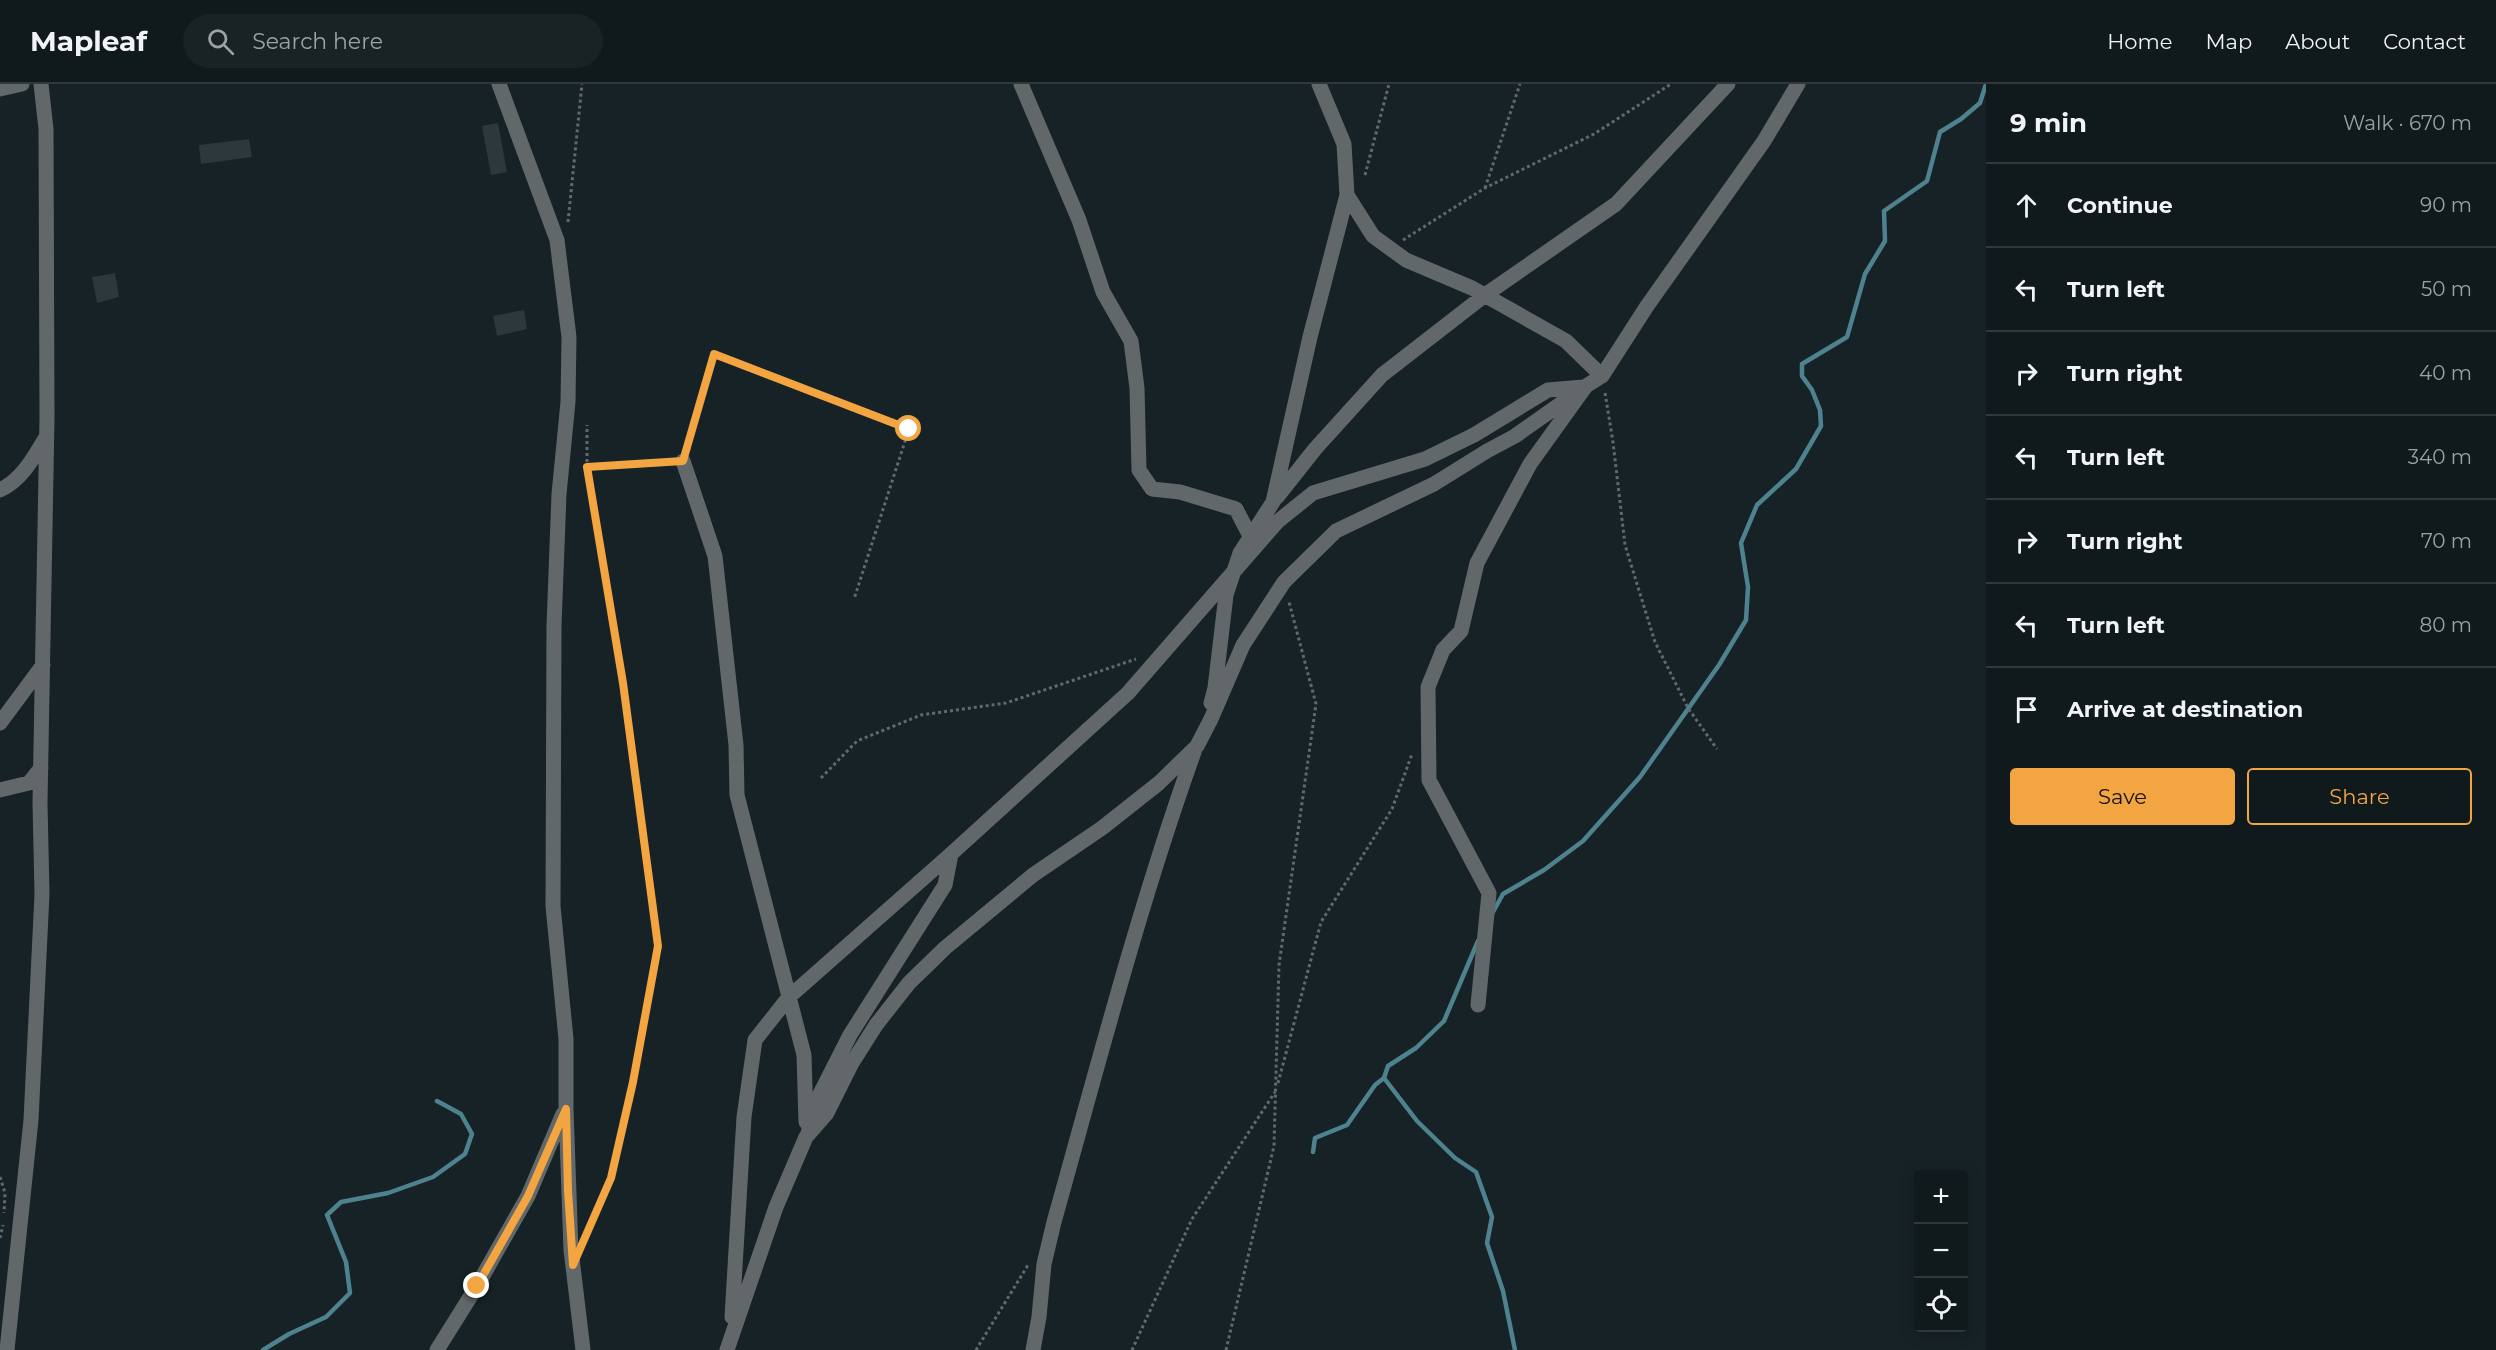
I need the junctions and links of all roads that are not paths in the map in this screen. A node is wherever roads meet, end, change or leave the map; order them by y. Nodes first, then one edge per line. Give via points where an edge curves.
1 (21, 84) edge
2 (41, 84) edge
3 (499, 84) edge
4 (1021, 84) edge
5 (1319, 84) edge
6 (1728, 84) edge
7 (1798, 84) edge
8 (0, 89) edge
9 (1347, 195) junction
10 (1485, 295) junction
11 (1602, 376) junction
12 (1586, 386) junction
13 (46, 435) junction
14 (683, 461) road end
15 (0, 490) edge
16 (1273, 502) junction
17 (1250, 536) junction
18 (1234, 574) junction
19 (43, 665) junction
20 (0, 723) edge
21 (1197, 746) junction
22 (41, 768) junction
23 (0, 790) edge
24 (951, 854) junction
25 (789, 997) junction
26 (1478, 1005) dead end
27 (566, 1109) junction
28 (807, 1137) junction
29 (732, 1331) junction
30 (7, 1350) edge
31 (437, 1350) edge
32 (583, 1350) edge
33 (727, 1350) edge
34 (1033, 1350) edge

1 - 8 street
2 - 13 street via 46,129
3 - 27 street via 557,240 569,337 556,565 553,702 553,906 566,1039
4 - 17 street via 1079,220 1103,292 1131,341 1137,388 1138,470 1152,489 1180,492 1236,509
5 - 9 street via 1344,144
6 - 10 street via 1616,204
7 - 11 street via 1764,141
9 - 10 street via 1373,236 1406,260
9 - 16 street
10 - 11 street via 1566,341
10 - 16 street via 1382,375
11 - 12 street
12 - 18 street via 1548,390 1474,435 1425,459 1312,494 1277,522
12 - 21 street via 1515,436 1434,483 1336,531 1284,582 1244,645
12 - 26 street via 1530,464 1503,513 1477,563 1461,632 1443,650 1428,687 1428,780 1489,893
13 - 15 street via 30,463 9,486
13 - 19 street
14 - 25 street via 715,556 736,745 737,795
16 - 17 street
17 - 18 street
18 - 21 street via 1226,595 1215,688
18 - 24 street via 1128,693
19 - 20 street
19 - 22 street
21 - 28 street via 1159,783 1034,875 909,983 876,1025 827,1113
21 - 34 street via 1151,876 1054,1222 1044,1264
22 - 23 street via 29,783
22 - 30 street via 42,894 31,1120
24 - 25 street
24 - 28 street via 945,885 850,1035 816,1102
25 - 28 street via 804,1055
25 - 29 street via 755,1040 744,1117
27 - 31 street via 528,1196
27 - 32 street via 573,1265
28 - 29 street via 776,1207
29 - 33 street

